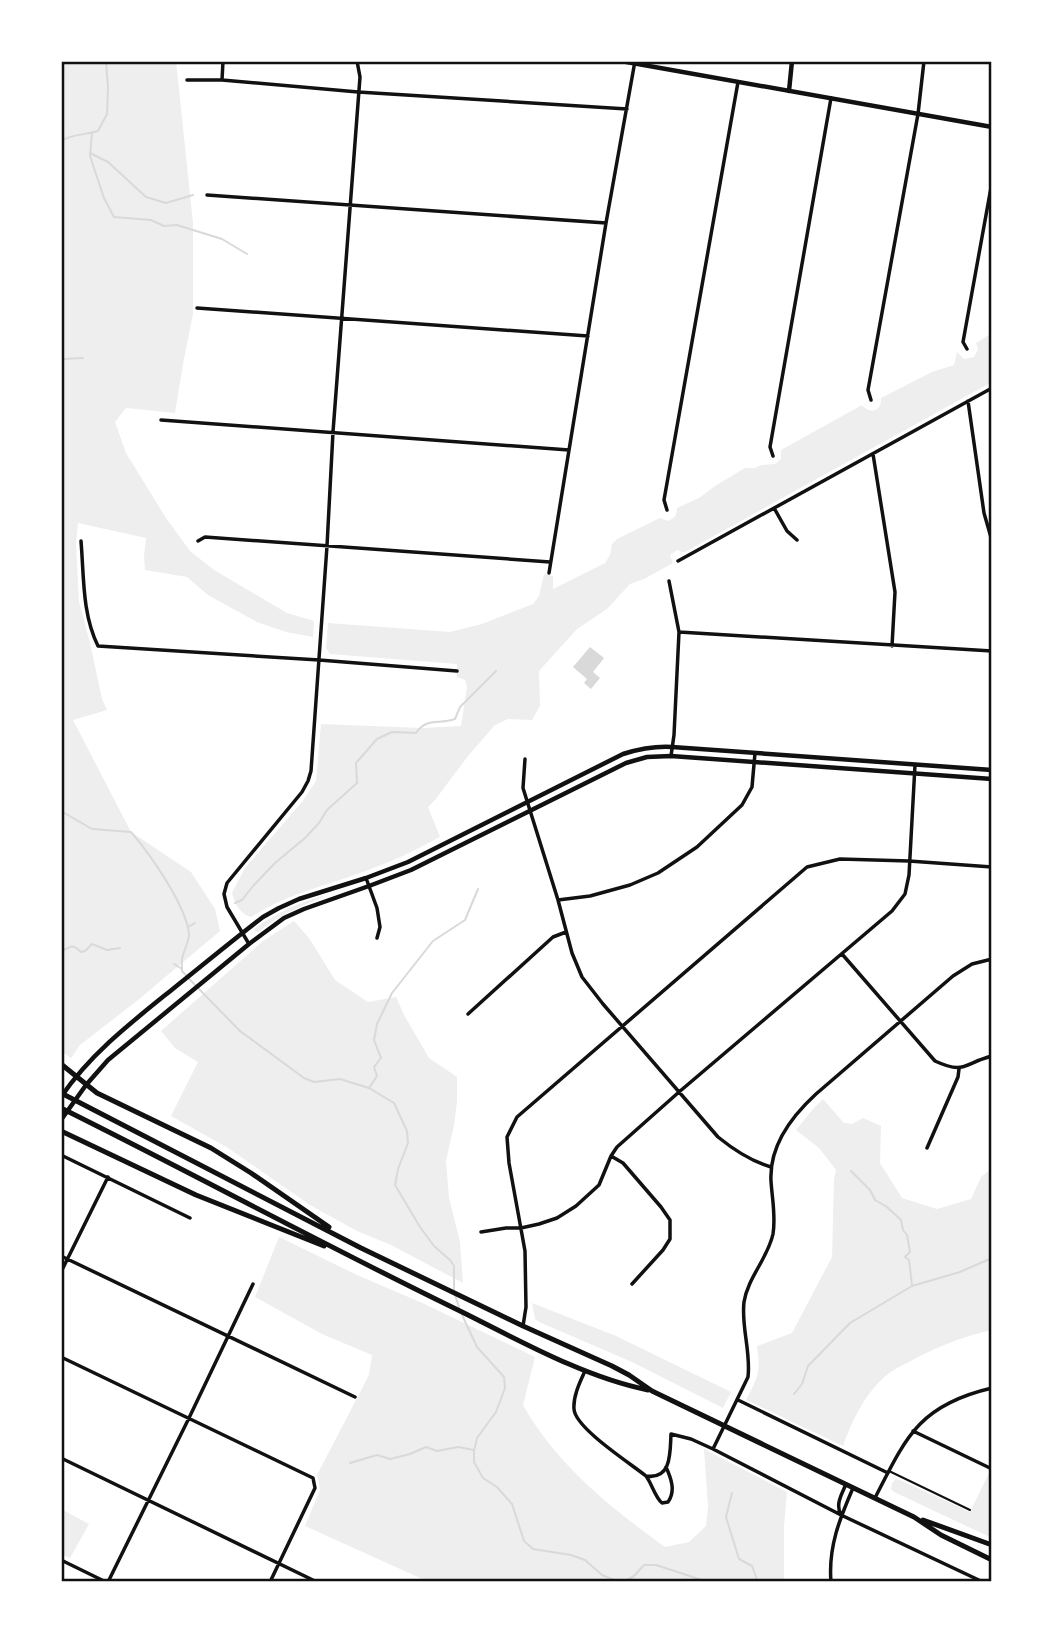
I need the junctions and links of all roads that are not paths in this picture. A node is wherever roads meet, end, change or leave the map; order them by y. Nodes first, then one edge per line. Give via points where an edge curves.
1 (223, 61) edge
2 (357, 61) edge
3 (621, 61) edge
4 (792, 61) edge
5 (924, 61) edge
6 (635, 63) edge
7 (187, 80) dead end
8 (222, 80) junction
9 (738, 82) junction
10 (789, 91) junction
11 (358, 92) junction
12 (831, 98) junction
13 (627, 109) junction
14 (918, 114) junction
15 (992, 127) edge
16 (992, 182) edge
17 (207, 195) dead end
18 (349, 205) junction
19 (606, 223) junction
20 (197, 308) dead end
21 (342, 319) junction
22 (588, 336) junction
23 (967, 349) dead end
24 (992, 388) edge
25 (871, 400) dead end
26 (968, 401) junction
27 (161, 421) dead end
28 (332, 432) junction
29 (569, 450) junction
30 (873, 454) junction
31 (773, 456) dead end
32 (774, 508) junction
33 (667, 510) dead end
34 (797, 540) dead end
35 (81, 541) dead end
36 (198, 541) dead end
37 (992, 541) edge
38 (327, 546) junction
39 (678, 561) dead end
40 (550, 562) junction
41 (549, 573) dead end
42 (669, 581) dead end
43 (679, 632) junction
44 (892, 646) junction
45 (992, 651) edge
46 (319, 660) junction
47 (457, 671) dead end
48 (672, 747) junction
49 (755, 753) junction
50 (671, 756) junction
51 (525, 759) dead end
52 (754, 762) junction
53 (915, 764) junction
54 (992, 770) edge
55 (914, 774) junction
56 (992, 779) edge
57 (528, 801) junction
58 (531, 810) junction
59 (909, 861) junction
60 (992, 867) edge
61 (366, 878) junction
62 (369, 886) junction
63 (558, 900) junction
64 (566, 932) junction
65 (242, 933) junction
66 (377, 938) dead end
67 (249, 944) junction
68 (842, 954) junction
69 (992, 959) edge
70 (468, 1014) dead end
71 (900, 1021) junction
72 (623, 1025) junction
73 (992, 1056) edge
74 (61, 1064) edge
75 (959, 1069) junction
76 (75, 1076) junction
77 (86, 1085) junction
78 (679, 1091) junction
79 (61, 1095) edge
80 (61, 1108) edge
81 (61, 1120) edge
82 (61, 1131) edge
83 (927, 1148) dead end
84 (61, 1155) edge
85 (611, 1156) junction
86 (771, 1167) junction
87 (108, 1177) junction
88 (190, 1218) dead end
89 (521, 1228) junction
90 (481, 1232) dead end
91 (361, 1248) junction
92 (61, 1256) edge
93 (68, 1259) junction
94 (355, 1259) junction
95 (61, 1272) edge
96 (253, 1284) dead end
97 (632, 1284) dead end
98 (523, 1326) junction
99 (228, 1336) junction
100 (61, 1357) edge
101 (585, 1370) junction
102 (992, 1388) edge
103 (652, 1391) junction
104 (355, 1397) dead end
105 (737, 1400) junction
106 (189, 1418) junction
107 (725, 1425) junction
108 (913, 1431) junction
109 (713, 1449) junction
110 (61, 1458) edge
111 (666, 1467) junction
112 (992, 1469) edge
113 (888, 1472) junction
114 (646, 1476) junction
115 (846, 1484) junction
116 (853, 1488) junction
117 (875, 1498) junction
118 (149, 1500) junction
119 (970, 1510) dead end
120 (841, 1515) junction
121 (914, 1517) junction
122 (992, 1545) edge
123 (61, 1560) edge
124 (992, 1560) edge
125 (279, 1563) junction
126 (107, 1582) edge
127 (270, 1582) edge
128 (317, 1582) edge
129 (831, 1582) edge
130 (983, 1582) edge

1 - 8 street
2 - 11 street
3 - 6 main road
4 - 10 main road
5 - 14 street
6 - 9 main road
6 - 13 street
7 - 8 street
8 - 11 street
9 - 10 main road
9 - 33 street via 664,500
10 - 12 main road
11 - 13 street
11 - 18 street
12 - 14 main road
12 - 31 street via 770,447
13 - 19 street
14 - 15 main road
14 - 25 street via 868,390
16 - 23 street via 963,342
17 - 18 street
18 - 19 street
18 - 21 street
19 - 22 street
20 - 21 street
21 - 22 street
21 - 28 street
22 - 29 street
24 - 26 street
26 - 30 street
26 - 37 street
27 - 28 street
28 - 29 street
28 - 38 street
29 - 40 street
30 - 32 street
30 - 44 street via 895,592
32 - 34 street
32 - 39 street
35 - 46 street via 86,602 98,646
36 - 38 street via 205,537
38 - 40 street
38 - 46 street
40 - 41 street
42 - 43 street
43 - 44 street
43 - 48 street
44 - 45 street
46 - 47 street
46 - 65 street via 308,781 227,883 224,894
48 - 49 main road
48 - 50 street
48 - 57 main road via 623,754
49 - 52 street
49 - 53 main road
50 - 52 main road
50 - 58 main road via 626,763
51 - 57 street via 523,788
52 - 55 main road
52 - 63 street via 752,788 743,805 696,847 658,873 629,885
53 - 54 main road
53 - 55 street
55 - 56 main road
55 - 59 street
57 - 58 street
57 - 61 main road via 408,862
58 - 62 main road
58 - 63 street
59 - 60 street
59 - 68 street via 905,894
59 - 72 street via 839,859 807,867
61 - 62 street
61 - 65 main road via 299,899
62 - 66 street via 380,927
62 - 67 main road via 294,914
63 - 64 street
64 - 70 street via 553,937
64 - 72 street via 582,977
65 - 67 street
65 - 76 main road via 96,1053
67 - 77 main road via 108,1060
68 - 71 street
68 - 78 street
69 - 71 street via 953,976
71 - 75 street via 935,1061
71 - 86 street via 799,1111 782,1133
72 - 78 street
72 - 89 street via 517,1117 507,1137
73 - 75 street
74 - 76 highway
75 - 83 street
76 - 77 highway
76 - 79 main road
77 - 81 main road
77 - 91 highway via 211,1148
78 - 85 street
78 - 86 street via 718,1137 735,1151
79 - 91 highway
80 - 94 highway
82 - 94 highway via 196,1195
84 - 87 street
85 - 89 street via 599,1185 576,1206 557,1218
85 - 97 street via 623,1163 670,1220 670,1238 663,1250
86 - 105 street via 772,1235 746,1294 750,1364
87 - 88 street
87 - 93 street
89 - 90 street
89 - 98 street via 525,1251
91 - 98 highway
92 - 93 street
93 - 95 street
93 - 99 street
94 - 101 highway
96 - 99 street
98 - 103 highway via 629,1375
99 - 104 street
99 - 106 street
100 - 106 street
101 - 103 highway
101 - 114 street via 574,1402 576,1416 585,1429
102 - 108 street via 948,1403
103 - 107 highway
105 - 107 street
105 - 113 street
106 - 118 street
106 - 125 street via 313,1478 315,1488
107 - 109 street
107 - 115 highway
108 - 112 street
108 - 113 street
109 - 111 street via 671,1434
109 - 120 street
110 - 118 street
111 - 114 street via 661,1474
111 - 114 street via 672,1480 668,1502 659,1500
113 - 117 street
113 - 119 lane
115 - 116 highway
115 - 120 street via 838,1505
116 - 117 highway
116 - 120 street
117 - 121 highway
118 - 125 street
118 - 126 street
120 - 129 street via 832,1549
120 - 130 street
121 - 122 highway
121 - 124 highway
123 - 126 street
125 - 127 street
125 - 128 street

